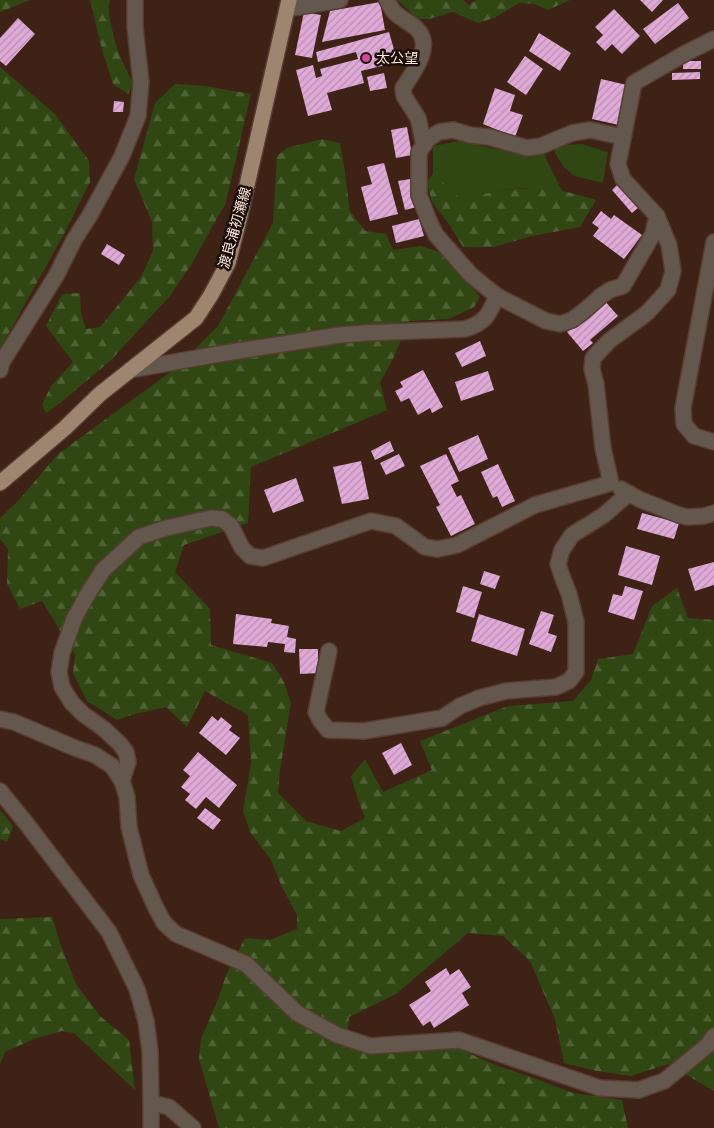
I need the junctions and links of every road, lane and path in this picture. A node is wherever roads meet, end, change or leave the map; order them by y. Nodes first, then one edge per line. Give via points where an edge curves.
1 (135, 0) edge
2 (340, 0) edge
3 (387, 0) edge
4 (288, 5) edge
5 (714, 39) edge
6 (623, 137) junction
7 (424, 144) junction
8 (657, 216) junction
9 (714, 242) edge
10 (497, 296) junction
11 (0, 370) edge
12 (130, 370) junction
13 (714, 442) edge
14 (0, 483) edge
15 (611, 483) junction
16 (629, 493) junction
17 (714, 513) edge
18 (329, 651) dead end
19 (0, 719) edge
20 (122, 781) junction
21 (0, 791) edge
22 (714, 1036) edge
23 (151, 1103) junction
24 (150, 1128) edge
25 (193, 1128) edge

1 - 11 street via 141,82 138,116 122,156 90,215
2 - 4 street
3 - 7 street via 395,12 424,37 425,45 417,68 403,88 404,96 418,118
4 - 12 main road, 渡良浦初瀬線 via 228,263 196,318
5 - 6 street via 634,83
6 - 7 street via 590,130 527,148 453,130 439,132
6 - 8 street via 618,164 623,179
7 - 10 street via 419,152 419,195 429,221 436,235 471,275
8 - 10 street via 653,234 623,286 610,290 572,320 560,324 546,322
8 - 15 street via 669,245 673,271 668,290 647,313 609,341 593,358 603,448
9 - 13 street via 683,408 684,424 694,436
10 - 12 street via 488,316 465,329 348,334
12 - 14 main road, 渡良浦初瀬線
15 - 16 street
15 - 20 street via 536,505 457,545 438,549 425,547 396,526 371,521 263,558 250,556 231,526 222,519 210,518 139,537 103,570 86,597 74,619 59,672 62,687 72,703 126,752 128,762
16 - 17 street via 687,517
16 - 18 street via 604,515 572,535 562,550 558,564 576,622 576,672 569,681 556,687 506,691 479,698 442,718 364,731 328,730 316,712
19 - 20 street via 95,755 112,766
20 - 22 street via 127,797 129,827 142,875 164,923 176,934 246,964 297,1014 337,1035 370,1046 459,1040 600,1088 639,1090 664,1081 708,1045
21 - 23 street via 109,932 137,989 150,1051
23 - 24 street
23 - 25 street via 169,1107

